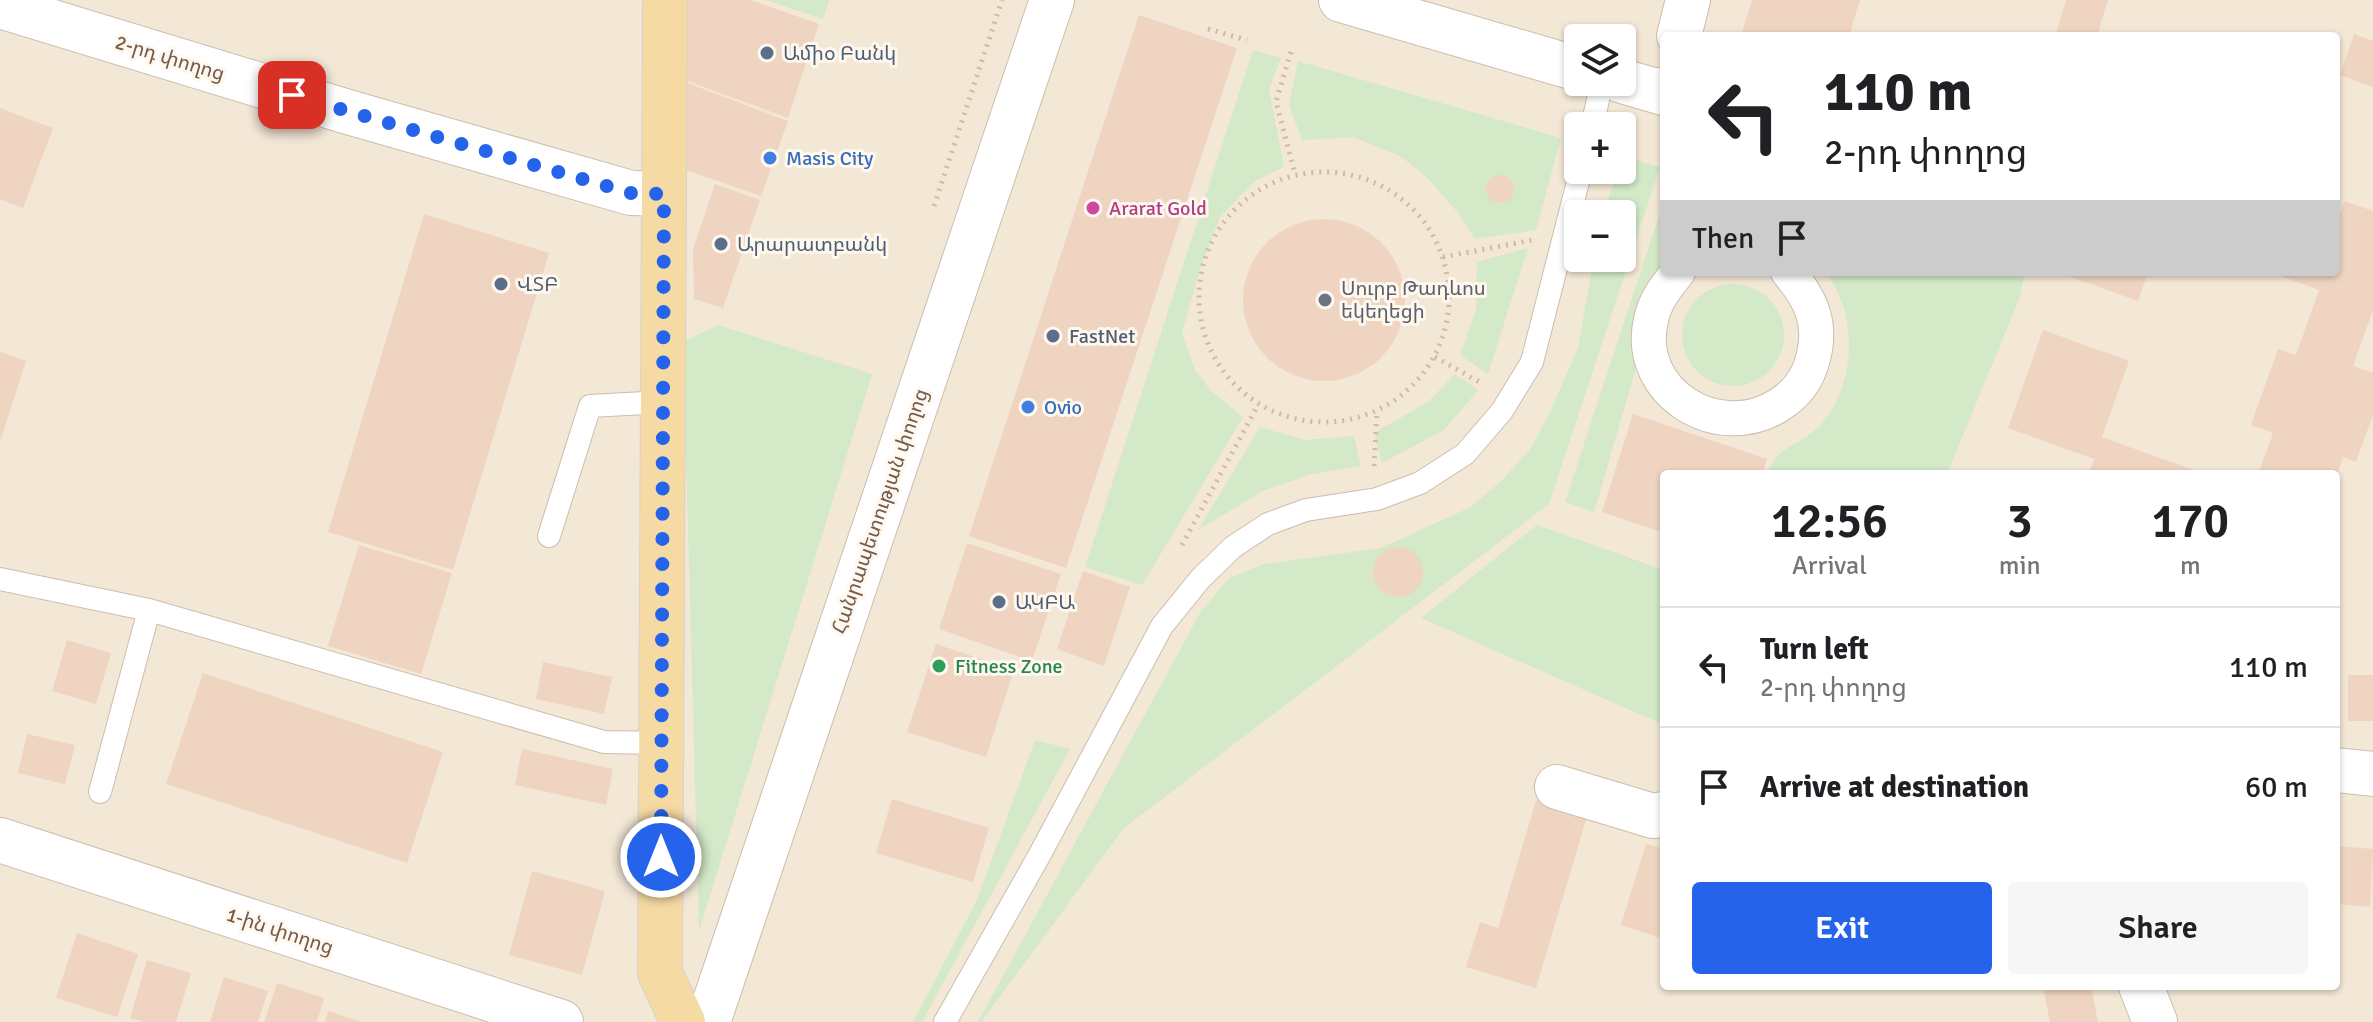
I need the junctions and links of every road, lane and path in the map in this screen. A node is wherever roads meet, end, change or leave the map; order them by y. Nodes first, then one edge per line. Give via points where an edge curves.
1 (665, 0) edge
2 (1002, 0) edge
3 (1052, 0) edge
4 (1341, 0) edge
5 (1688, 0) edge
6 (0, 6) edge
7 (73, 13) edge
8 (1208, 29) dead end
9 (1680, 32) edge
10 (1247, 40) dead end
11 (1291, 52) dead end
12 (1564, 65) edge
13 (1636, 85) edge
14 (1660, 91) edge
15 (1295, 174) junction
16 (1577, 184) edge
17 (664, 194) junction
18 (933, 207) dead end
19 (1541, 239) dead end
20 (1443, 257) junction
21 (1675, 276) edge
22 (1791, 276) edge
23 (1435, 357) junction
24 (1491, 388) dead end
25 (663, 402) junction
26 (1258, 405) junction
27 (1377, 412) junction
28 (1374, 475) dead end
29 (549, 536) dead end
30 (1182, 545) dead end
31 (0, 579) edge
32 (149, 610) junction
33 (662, 743) junction
34 (2340, 770) edge
35 (2373, 774) edge
36 (1557, 787) dead end
37 (100, 792) dead end
38 (1660, 815) edge
39 (0, 840) edge
40 (2143, 990) edge
41 (561, 1022) edge
42 (683, 1022) edge
43 (708, 1022) edge
44 (945, 1022) edge
45 (2155, 1022) edge

1 - 17 main road
2 - 18 path
3 - 43 street, Հանրապետության փողոց
4 - 12 street
5 - 9 street
6 - 7 street, 2-րդ փողոց
7 - 17 street, 2-րդ փողոց via 348,112 631,193
8 - 10 path
11 - 15 path via 1276,102
13 - 14 street
15 - 20 path via 1332,171 1368,179 1400,197 1426,224
15 - 26 path via 1260,188 1232,211 1211,242 1199,277 1199,314 1209,350 1230,381
16 - 44 lane via 1532,362 1502,411 1465,454 1420,483 1377,499 1306,510 1268,524 1233,547 1201,578 1162,626
17 - 25 main road
19 - 20 path
20 - 23 path via 1450,290 1448,325
21 - 22 street via 1660,293 1650,321 1650,351 1661,379 1680,401 1706,415 1735,420 1764,414 1790,398 1809,373 1817,345 1815,317
23 - 24 path
23 - 27 path via 1411,389
25 - 29 lane via 590,406
25 - 33 main road
26 - 27 path via 1296,421 1337,423
26 - 30 path
27 - 28 path
31 - 32 lane
32 - 33 lane via 604,742
32 - 37 lane
33 - 42 main road via 660,973
34 - 35 street
36 - 38 street
39 - 41 street, 1-ին փողոց
40 - 45 street

